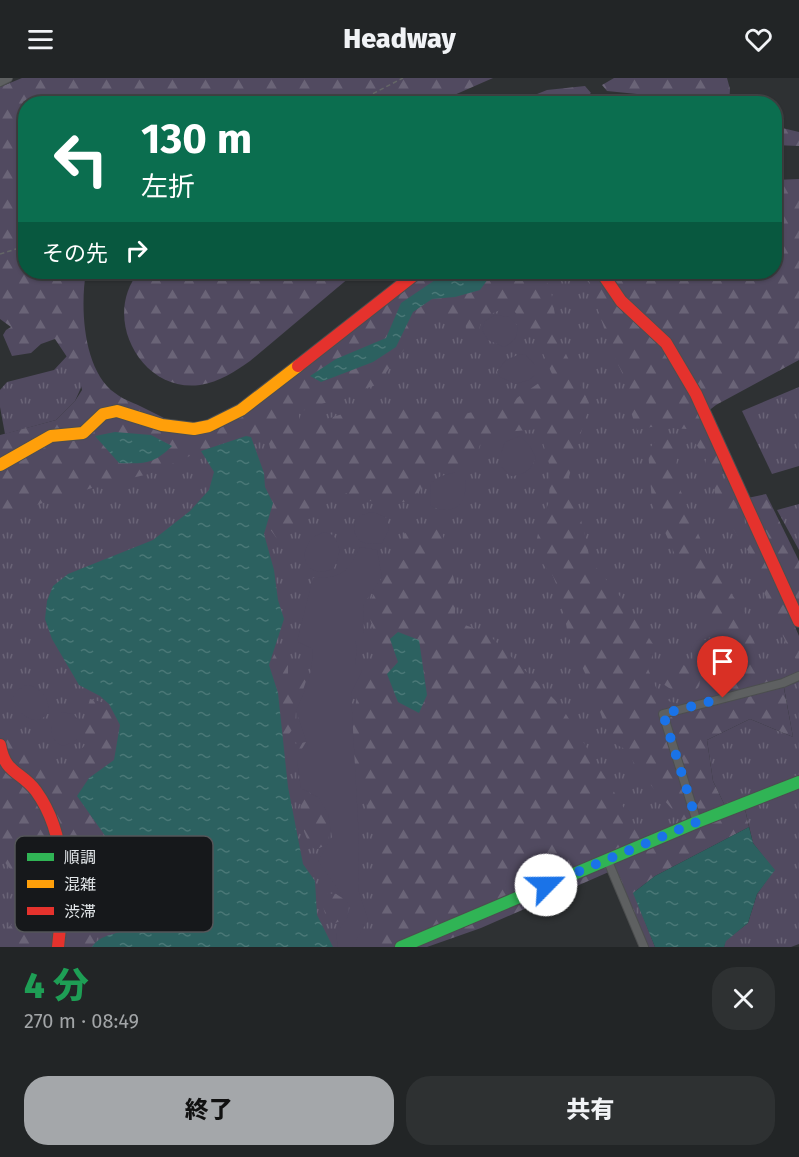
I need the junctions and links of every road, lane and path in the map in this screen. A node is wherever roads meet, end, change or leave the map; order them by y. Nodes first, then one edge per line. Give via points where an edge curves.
1 (9, 78) edge
2 (403, 78) edge
3 (0, 82) edge
4 (368, 96) edge
5 (18, 248) edge
6 (0, 254) edge
7 (408, 279) edge
8 (606, 279) edge
9 (0, 465) edge
10 (799, 621) edge
11 (799, 676) edge
12 (0, 745) edge
13 (799, 782) edge
14 (697, 822) junction
15 (56, 836) edge
16 (607, 859) junction
17 (60, 932) edge
18 (58, 947) edge
19 (401, 947) edge
20 (644, 947) edge

1 - 3 street
2 - 4 path
5 - 6 path
7 - 9 street via 241,410 209,426 194,429 162,425 117,411 104,414 83,433 51,436
8 - 10 street via 621,301 666,343 696,394
11 - 14 street via 663,714
12 - 15 street via 3,760 34,788 53,820
13 - 14 street
14 - 16 street
16 - 19 street
16 - 20 street
17 - 18 street

